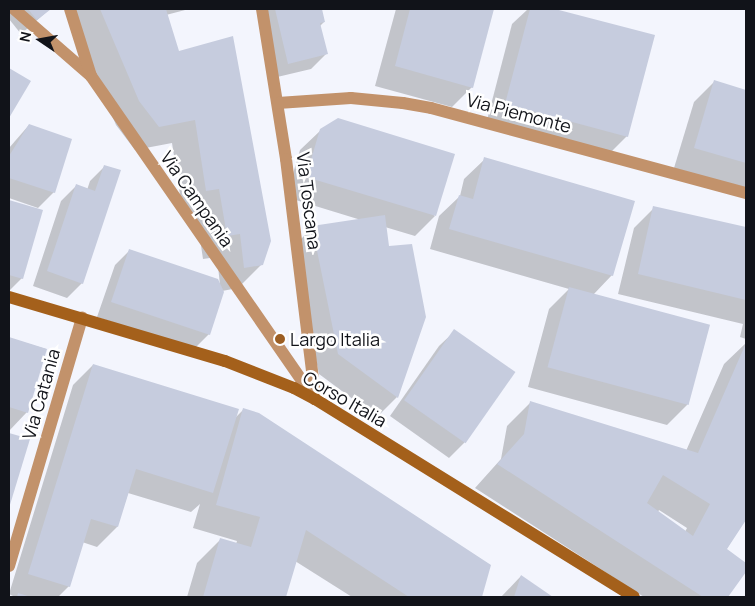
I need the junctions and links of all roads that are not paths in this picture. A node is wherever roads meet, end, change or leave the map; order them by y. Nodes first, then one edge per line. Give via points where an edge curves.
1 (14, 9) edge
2 (70, 9) edge
3 (262, 9) edge
4 (90, 76) junction
5 (278, 103) junction
6 (746, 192) edge
7 (9, 297) edge
8 (82, 318) junction
9 (315, 399) junction
10 (9, 566) edge
11 (634, 597) edge

1 - 4 street
2 - 4 street, Via Campania
3 - 5 street, Via Toscana
4 - 9 street, Via Campania
5 - 6 street, Via Piemonte via 351,98 431,108
5 - 9 street, Via Toscana
7 - 8 street, Corso Italia
8 - 9 street, Corso Italia via 224,361
8 - 10 street, Via Catania
9 - 11 street, Corso Italia

